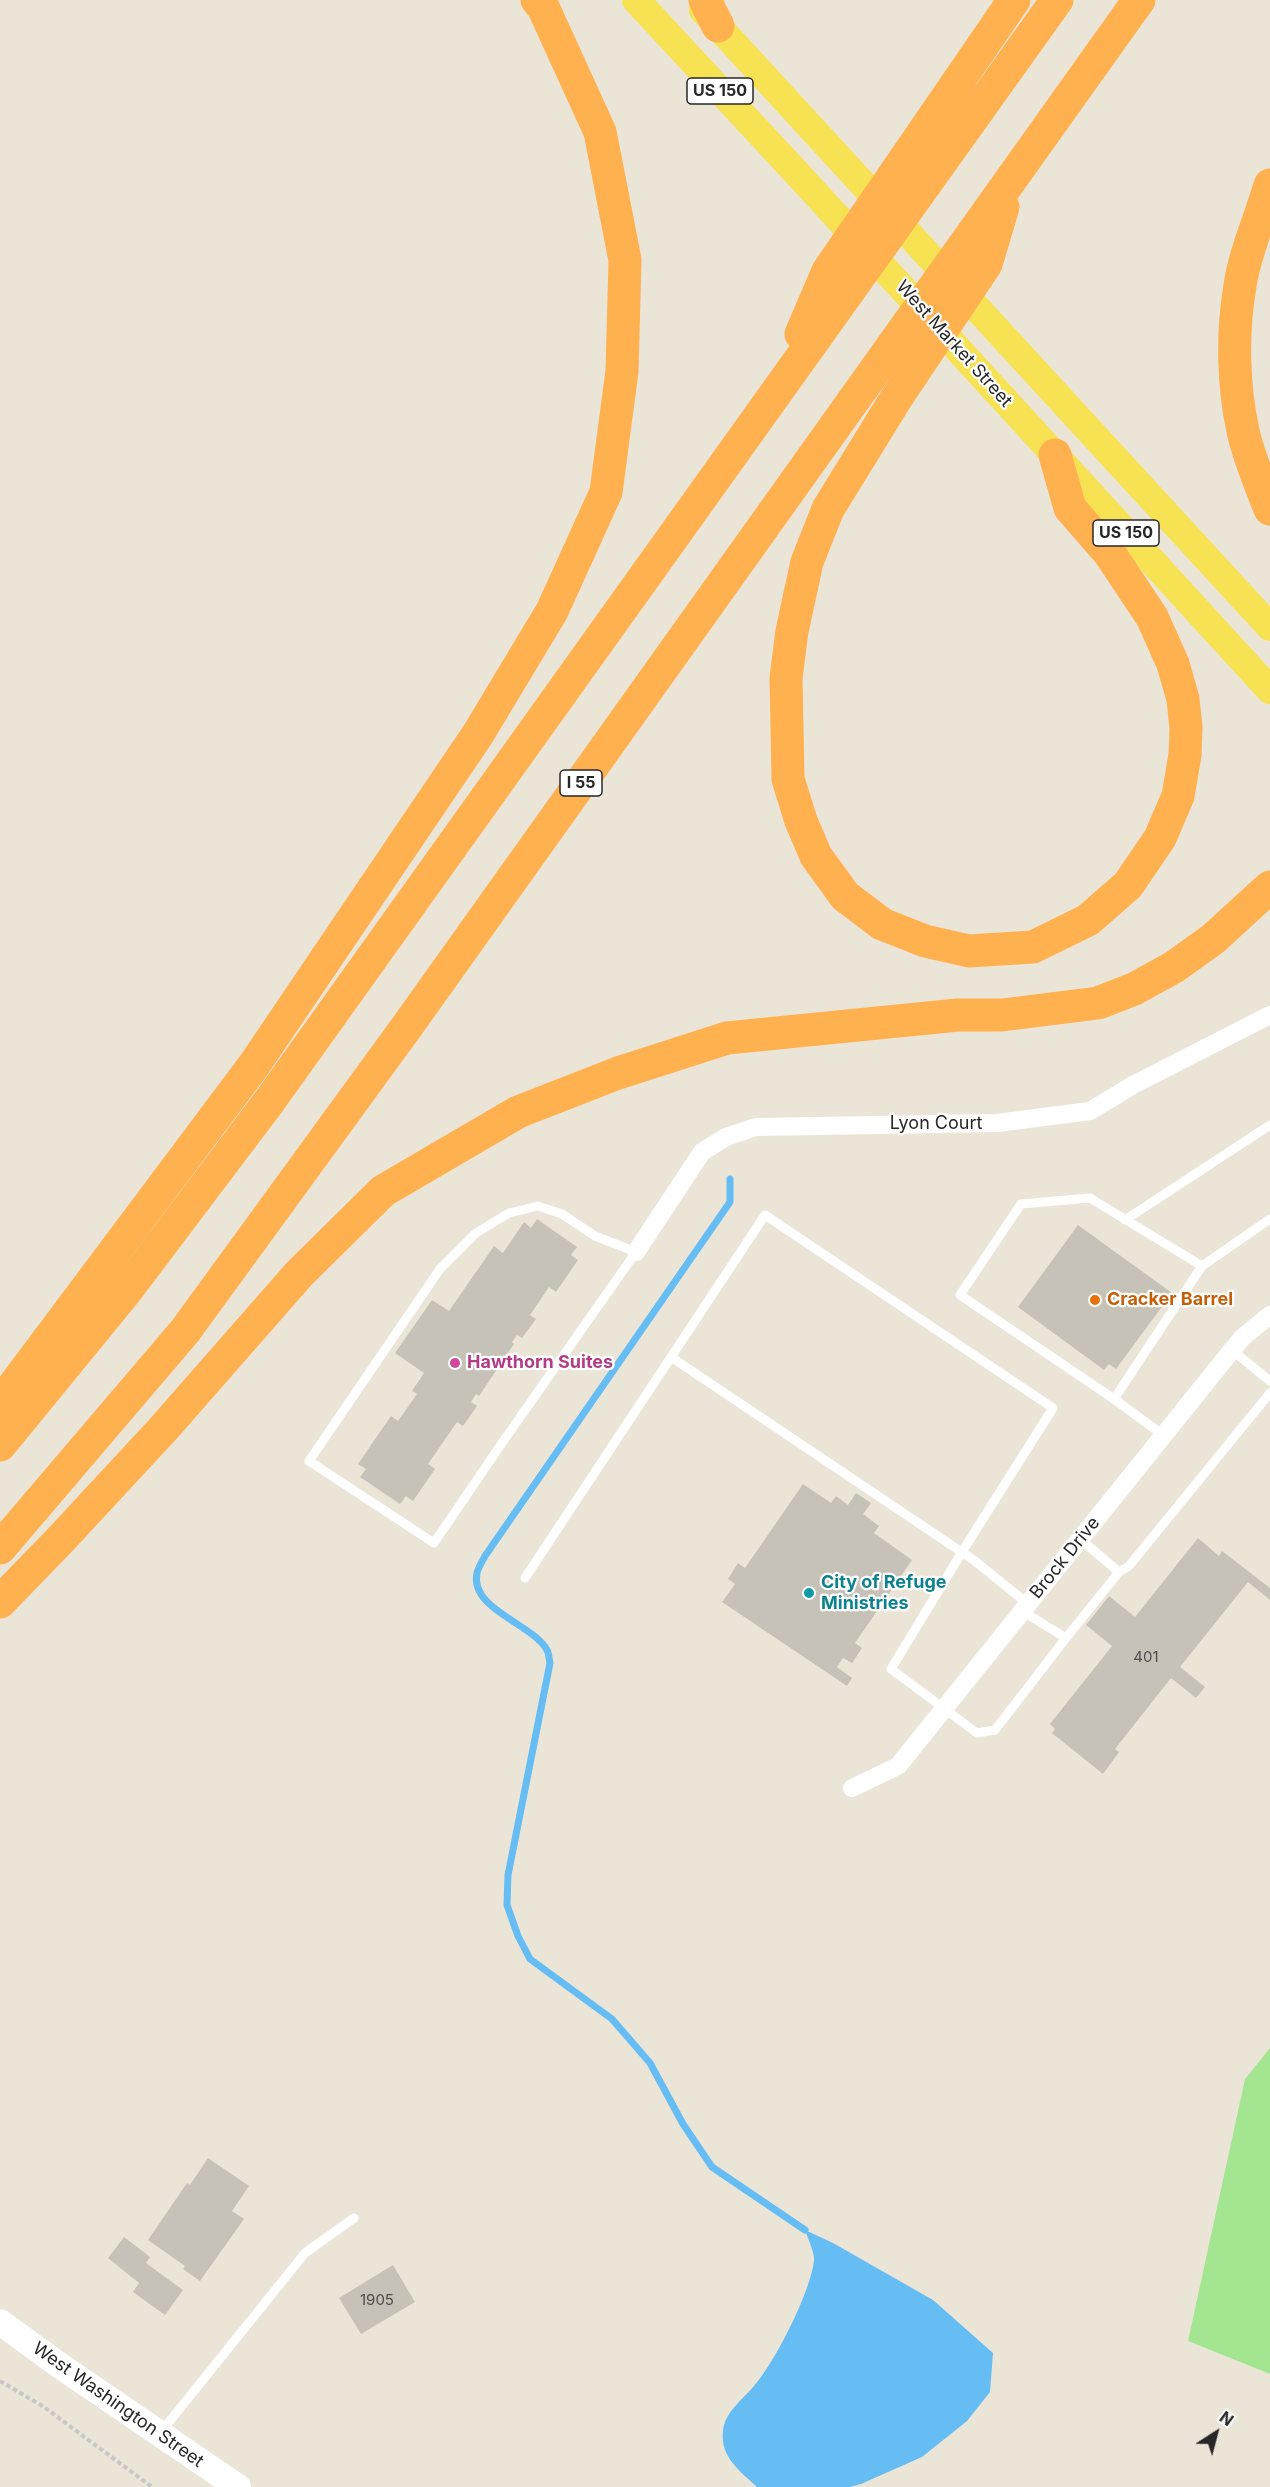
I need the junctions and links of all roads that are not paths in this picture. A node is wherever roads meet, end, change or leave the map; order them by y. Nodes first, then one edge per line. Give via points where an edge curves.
1 (537, 0) edge
2 (636, 0) edge
3 (694, 0) edge
4 (1014, 0) edge
5 (1057, 0) edge
6 (1139, 0) edge
7 (712, 13) edge
8 (1010, 182) junction
9 (1270, 185) edge
10 (778, 388) junction
11 (1055, 455) junction
12 (1270, 509) edge
13 (1270, 627) edge
14 (1270, 690) edge
15 (1270, 887) edge
16 (1270, 1014) edge
17 (1270, 1125) edge
18 (1270, 1219) edge
19 (1125, 1220) junction
20 (636, 1252) junction
21 (1202, 1266) junction
22 (1270, 1315) edge
23 (1232, 1350) junction
24 (671, 1357) junction
25 (1270, 1381) edge
26 (1270, 1393) edge
27 (1114, 1399) junction
28 (0, 1404) edge
29 (1163, 1435) junction
30 (0, 1445) edge
31 (1080, 1539) junction
32 (0, 1548) edge
33 (962, 1552) junction
34 (1119, 1572) junction
35 (525, 1578) dead end
36 (0, 1602) edge
37 (1025, 1608) junction
38 (1066, 1638) junction
39 (944, 1708) junction
40 (852, 1788) dead end
41 (354, 2218) dead end
42 (0, 2322) edge
43 (159, 2434) junction
44 (237, 2487) edge

1 - 28 highway via 600,132 625,260 622,371 606,492 552,611 478,734 254,1065
2 - 11 main road, West Market Street / US 150
3 - 7 main road, US 150
4 - 10 highway via 828,271
5 - 10 highway
6 - 8 highway, I 55
7 - 13 main road, US 150 via 827,145
8 - 11 highway via 986,264 828,509 807,562 786,678 788,779 816,856 845,896 882,924 925,941 969,951 1033,947 1088,920 1128,885 1160,838 1178,796 1186,728 1173,664 1152,616 1110,554 1070,507
8 - 32 highway, I 55 via 205,1304
9 - 12 highway via 1240,284 1236,348 1243,432
10 - 30 highway via 271,1099 126,1291
11 - 14 main road, West Market Street / US 150
15 - 36 highway via 1213,939 1174,967 1098,1003 727,1038 618,1073 518,1112 383,1191 299,1274 164,1428
16 - 20 street, Lyon Court via 1090,1111 997,1123 756,1127 726,1137 702,1152
17 - 19 lane
18 - 21 lane
19 - 21 lane
19 - 27 lane via 1090,1198 1021,1204 960,1295
20 - 20 lane via 538,1206 509,1213 476,1233 440,1269 309,1461 434,1543
21 - 27 lane
22 - 23 street, Brock Drive
23 - 25 lane
23 - 29 street, Brock Drive
24 - 33 lane
24 - 33 lane via 765,1215 1053,1408
24 - 35 lane
26 - 34 lane via 1129,1566
27 - 29 lane
29 - 31 street, Brock Drive
31 - 34 lane
31 - 37 street, Brock Drive
33 - 37 lane
33 - 39 lane via 891,1669
34 - 38 lane
37 - 38 lane
37 - 39 street, Brock Drive
38 - 39 lane via 995,1730 976,1732
39 - 40 street, Brock Drive via 898,1766
41 - 43 lane via 305,2253
42 - 43 main road, West Washington Street
43 - 44 main road, West Washington Street

